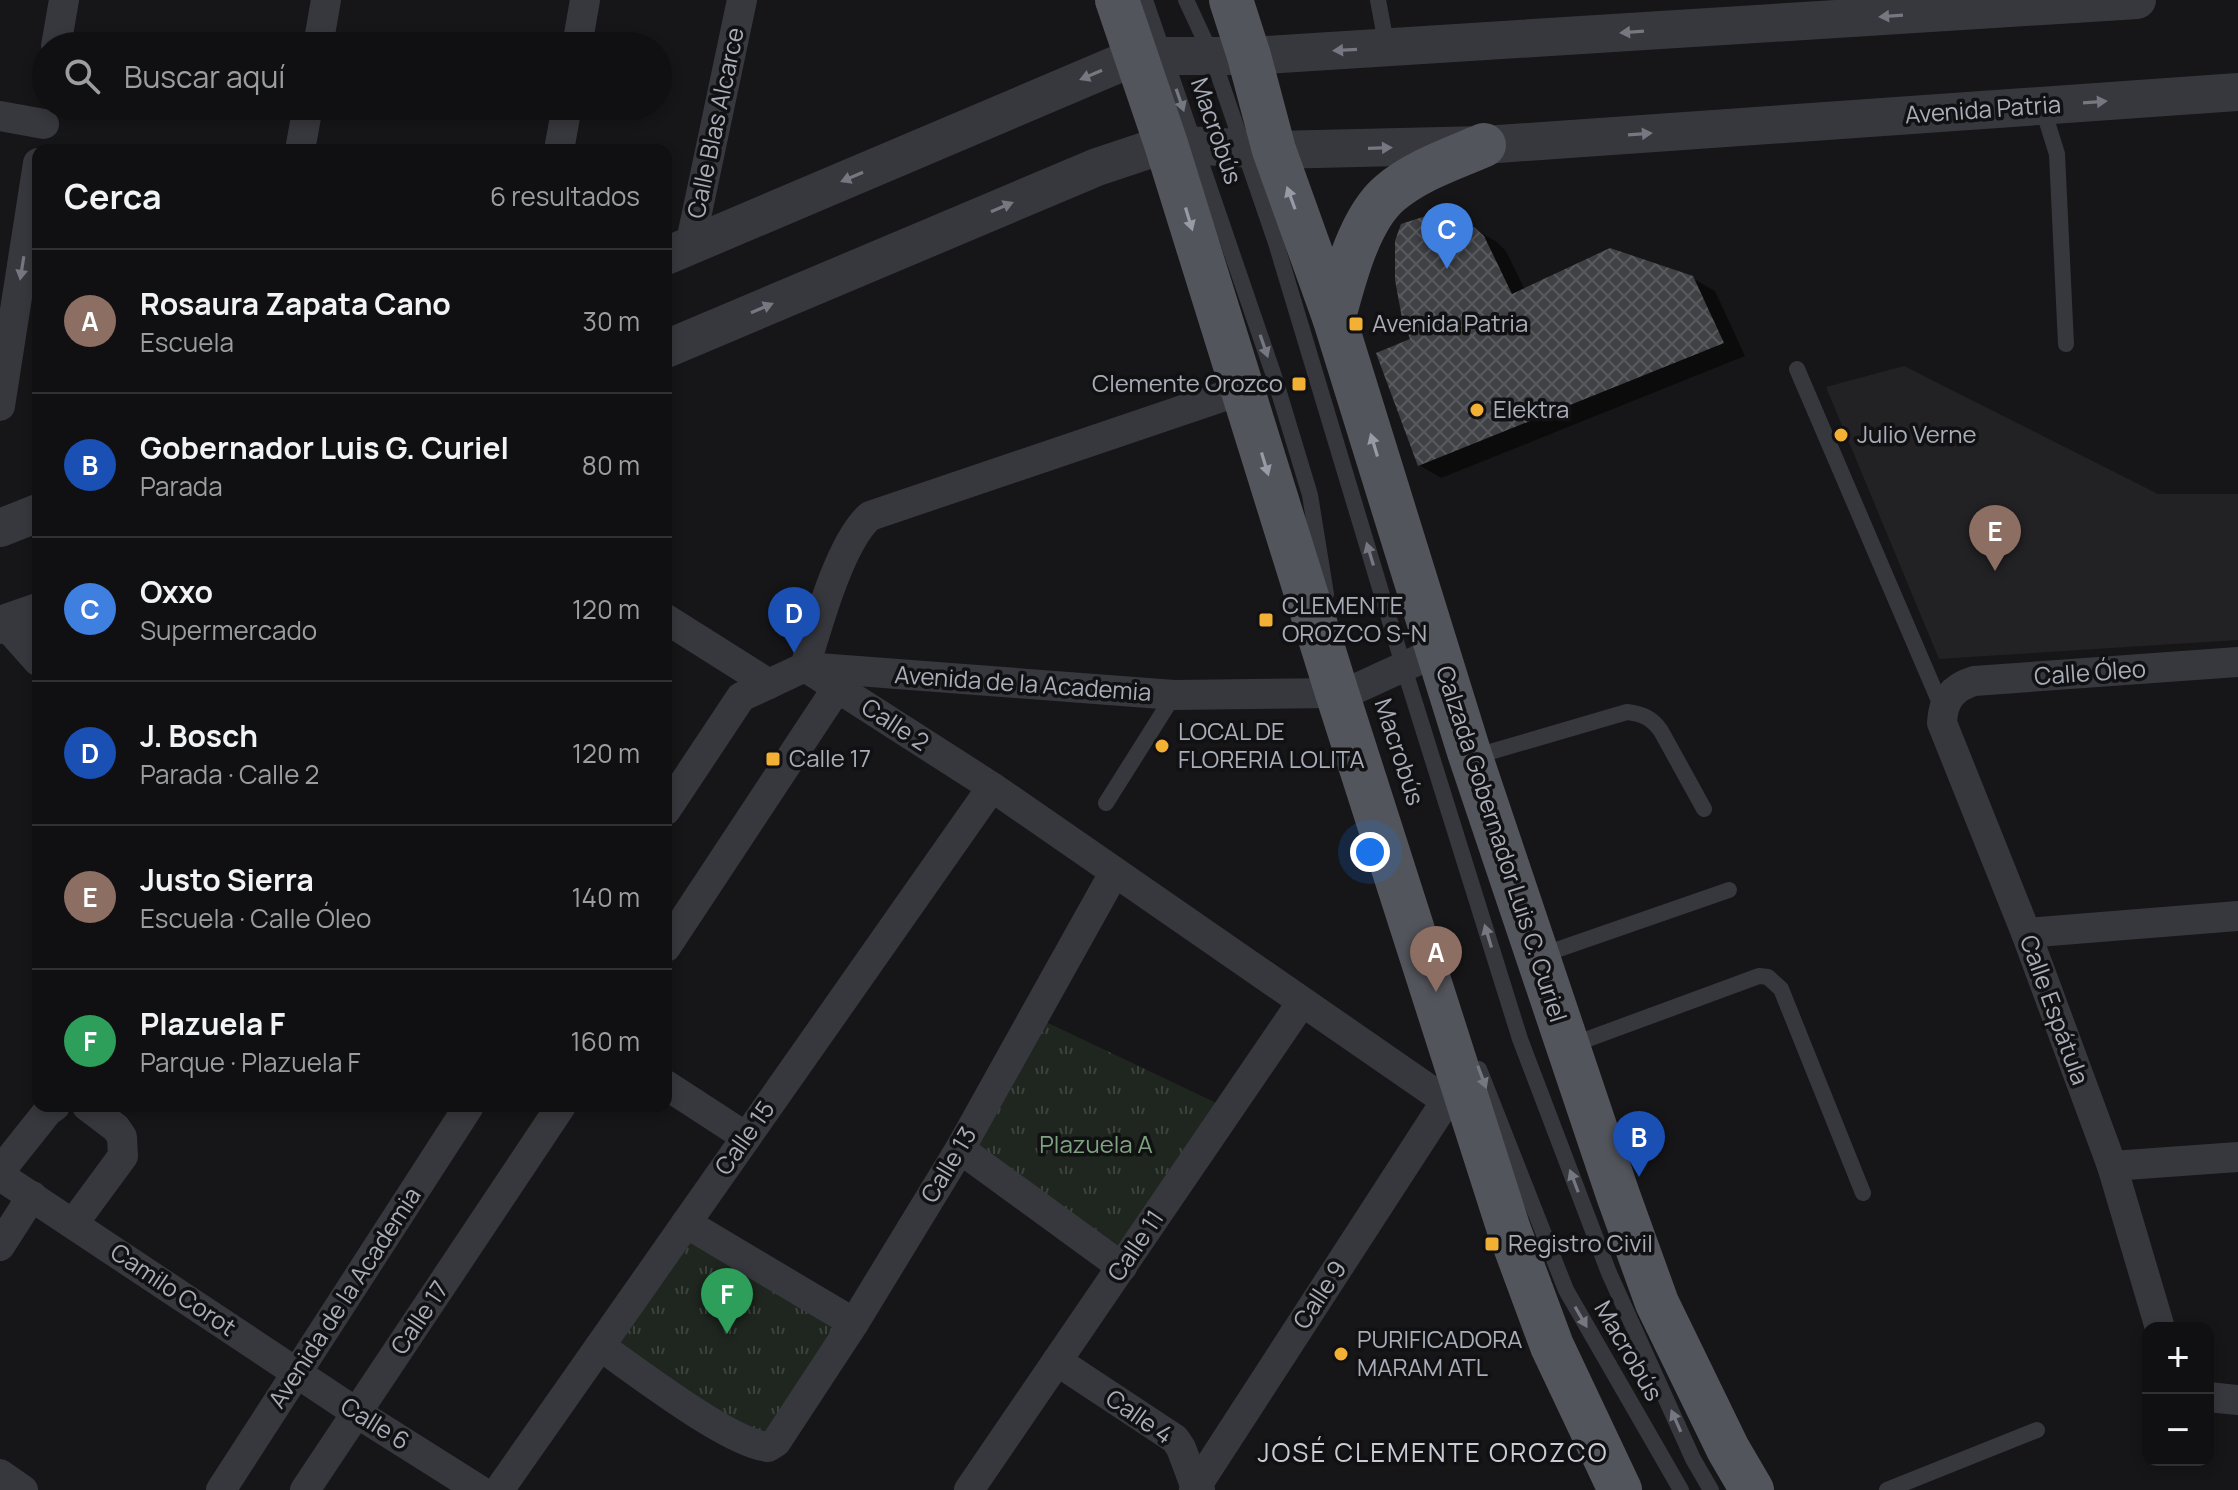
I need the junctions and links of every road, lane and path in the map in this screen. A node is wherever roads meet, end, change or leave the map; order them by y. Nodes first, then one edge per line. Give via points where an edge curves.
1 (64, 0) edge
2 (326, 0) edge
3 (585, 0) edge
4 (742, 0) edge
5 (1117, 0) edge
6 (1145, 0) edge
7 (1186, 0) edge
8 (1231, 0) edge
9 (1378, 0) edge
10 (2137, 0) edge
11 (1814, 10) edge
12 (58, 32) edge
13 (320, 32) edge
14 (579, 32) edge
15 (1387, 48) junction
16 (1151, 55) junction
17 (1231, 56) junction
18 (2238, 92) edge
19 (2042, 106) junction
20 (0, 116) edge
21 (305, 120) edge
22 (564, 120) edge
23 (44, 127) edge
24 (301, 144) edge
25 (560, 144) edge
26 (1181, 145) junction
27 (1484, 145) junction
28 (1259, 150) junction
29 (32, 201) edge
30 (678, 251) edge
31 (1334, 317) junction
32 (2066, 344) dead end
33 (672, 346) edge
34 (1797, 369) dead end
35 (1242, 390) junction
36 (0, 406) edge
37 (32, 515) edge
38 (0, 528) edge
39 (14, 620) edge
40 (672, 623) edge
41 (32, 651) edge
42 (1421, 660) junction
43 (2238, 662) edge
44 (805, 667) junction
45 (769, 684) junction
46 (837, 688) junction
47 (1345, 692) junction
48 (1174, 695) junction
49 (1945, 704) junction
50 (1472, 757) junction
51 (1377, 763) dead end
52 (992, 787) junction
53 (672, 801) edge
54 (1106, 803) dead end
55 (1704, 809) dead end
56 (1114, 873) junction
57 (1729, 890) dead end
58 (2238, 916) edge
59 (2026, 933) junction
60 (672, 938) edge
61 (1537, 957) junction
62 (1302, 1002) junction
63 (1567, 1047) junction
64 (1475, 1058) dead end
65 (672, 1089) edge
66 (1446, 1101) joint
67 (47, 1112) edge
68 (95, 1112) edge
69 (465, 1112) edge
70 (557, 1112) edge
71 (746, 1137) junction
72 (960, 1149) junction
73 (2238, 1157) edge
74 (2112, 1166) junction
75 (1863, 1193) dead end
76 (32, 1196) junction
77 (686, 1223) junction
78 (73, 1224) junction
79 (0, 1246) edge
80 (1122, 1267) junction
81 (2158, 1322) edge
82 (854, 1323) junction
83 (600, 1346) junction
84 (273, 1357) joint
85 (1057, 1361) junction
86 (297, 1374) junction
87 (2214, 1398) edge
88 (2238, 1400) edge
89 (357, 1413) junction
90 (2037, 1430) dead end
91 (0, 1474) edge
92 (1197, 1489) edge
93 (23, 1490) edge
94 (221, 1490) edge
95 (305, 1490) edge
96 (479, 1490) edge
97 (499, 1490) edge
98 (969, 1490) edge
99 (1620, 1490) edge
100 (1681, 1490) edge
101 (1711, 1490) edge
102 (1752, 1490) edge
103 (1887, 1490) edge

1 - 12 street
2 - 13 street
3 - 14 street
4 - 30 street, Calle Blas Alcarce
5 - 16 main road
6 - 16 lane, Macrobús
7 - 17 lane, Macrobús
8 - 17 main road, Calzada Gobernador Luis C. Curiel
9 - 15 lane
10 -> 11 street
11 -> 15 street
15 -> 17 street
16 - 17 street
16 -> 26 main road
16 -> 30 street
17 - 28 main road, Calzada Gobernador Luis C. Curiel
19 -> 18 street, Avenida Patria
27 -> 19 street, Avenida Patria
19 - 32 lane via 2057,154
20 - 23 street
21 - 24 street
22 - 25 street
26 - 28 street, Avenida Patria
33 -> 26 street, Avenida Patria via 1097,167
26 -> 35 main road
26 -> 47 lane, Macrobús via 1310,495
28 -> 27 street, Avenida Patria
27 - 31 main road via 1422,172 1388,195 1349,264
31 -> 28 main road, Calzada Gobernador Luis C. Curiel
42 -> 28 lane, Macrobús via 1276,243
29 -> 36 street
42 -> 31 main road, Calzada Gobernador Luis C. Curiel
34 - 49 lane
35 - 44 street via 870,516 850,543
35 -> 47 main road
37 - 38 street
39 - 41 street
40 - 45 street
42 - 47 street, Avenida de la Academia
42 - 50 main road, Calzada Gobernador Luis C. Curiel
101 -> 42 lane, Macrobús via 1609,1273 1520,1039
43 - 49 street, Calle Óleo via 1974,681 1958,686
44 - 45 street, Avenida de la Academia
44 - 46 street, Calle 2
44 - 48 street, Avenida de la Academia
45 - 53 street, Avenida de la Academia via 741,697
46 - 52 street, Calle 2
46 - 60 street
47 - 48 street, Avenida de la Academia
47 - 51 lane, Macrobús
47 - 99 main road via 1509,1230 1552,1346
48 - 54 lane
49 - 59 street, Calle Espátula via 1942,723
50 - 55 lane via 1637,713 1661,731
50 - 61 main road, Calzada Gobernador Luis C. Curiel
52 - 56 street, Calle 2
52 - 71 street, Calle 15
56 - 62 street, Calle 2
56 - 72 street, Calle 13
57 - 61 lane
58 - 59 street
59 - 74 street, Calle Espátula
61 - 63 main road, Calzada Gobernador Luis C. Curiel
62 - 66 street, Calle 2
62 - 80 street, Calle 11
63 - 75 lane via 1768,977 1781,989
63 - 102 main road, Calzada Gobernador Luis C. Curiel via 1657,1303
64 -> 100 lane, Macrobús via 1566,1290
65 - 71 street
66 - 92 street, Calle 9
67 - 76 street, Camilo Corot via 3,1169 5,1179
68 - 78 street via 122,1137 123,1156
69 - 86 street, Avenida de la Academia
70 - 89 street, Calle 17
71 - 77 street, Calle 15
72 - 80 street
72 - 82 street, Calle 13
73 - 74 street
74 - 81 street, Calle Espátula
76 - 78 street, Camilo Corot
76 - 79 street
77 - 82 street
77 - 83 street, Calle 15
78 - 84 street, Camilo Corot
80 - 85 street, Calle 11
82 - 83 street, Calle 13 via 781,1436 768,1447 747,1441 688,1406
83 - 97 street, Calle 15
84 - 86 street, Calle 6
85 - 92 street, Calle 4 via 1175,1439
85 - 98 street, Calle 11
86 - 89 street, Calle 6
86 - 94 street, Avenida de la Academia
87 - 88 street
89 - 95 street, Calle 17
89 - 96 street, Calle 6
90 - 103 lane
91 - 93 street

